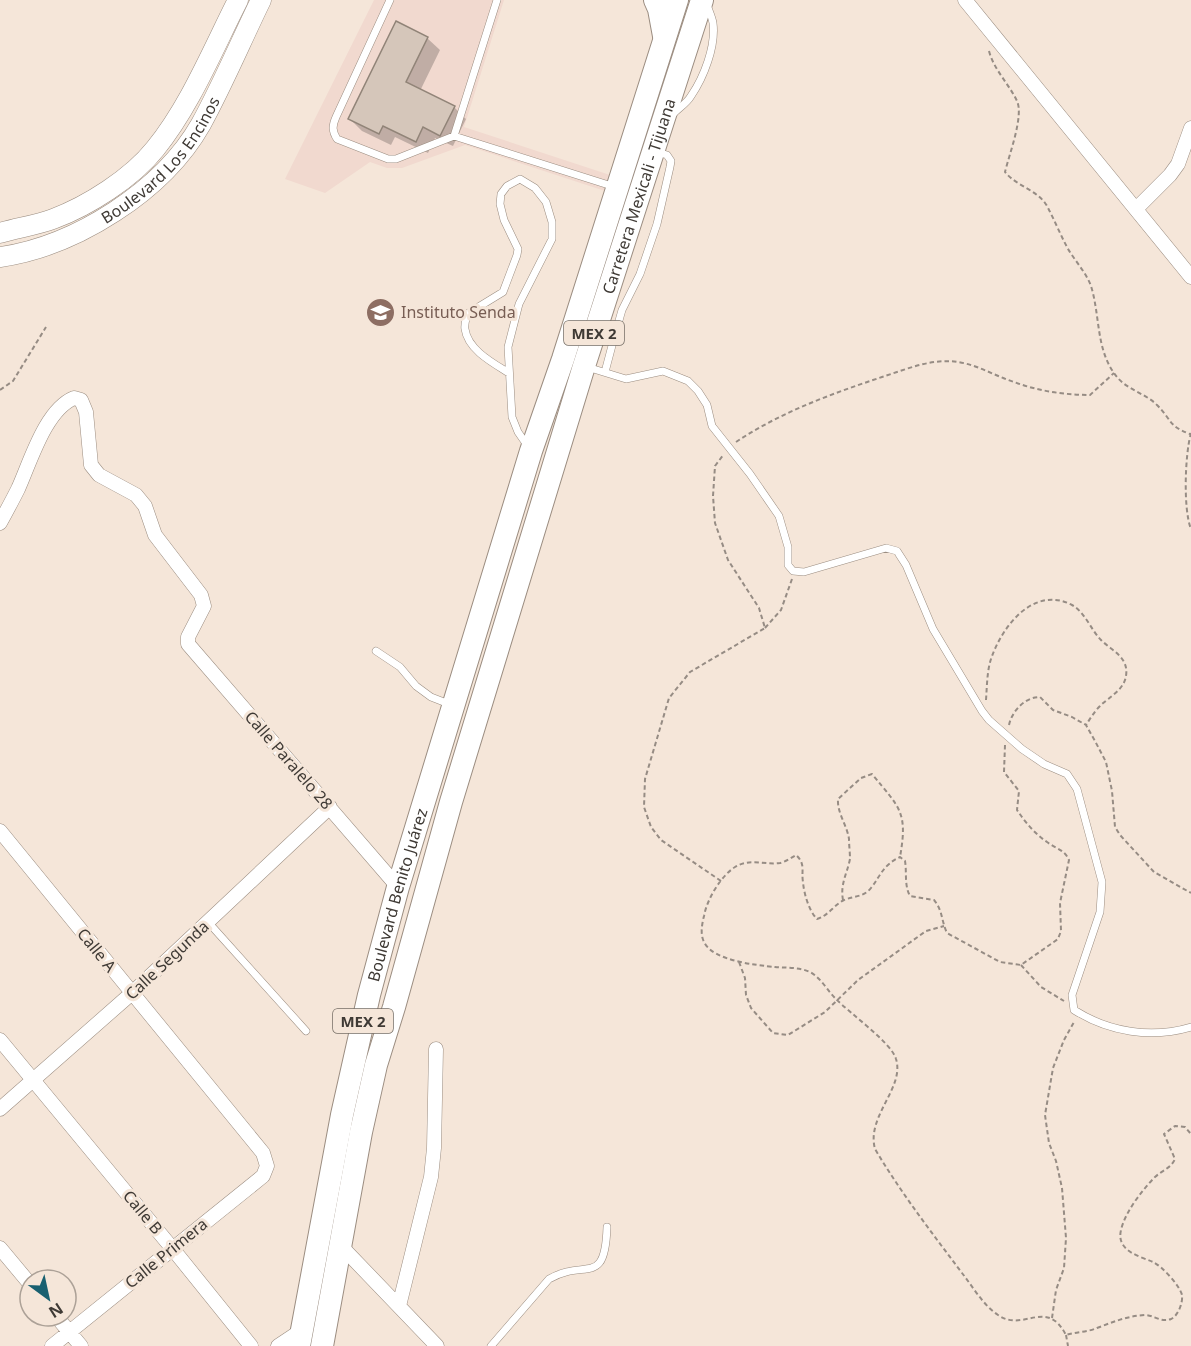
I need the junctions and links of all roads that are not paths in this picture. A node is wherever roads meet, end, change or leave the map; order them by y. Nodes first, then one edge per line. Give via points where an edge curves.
1 (238, 0) edge
2 (261, 0) edge
3 (390, 0) edge
4 (497, 0) edge
5 (655, 0) edge
6 (677, 0) edge
7 (703, 0) edge
8 (965, 0) edge
9 (664, 37) junction
10 (1191, 128) edge
11 (454, 136) junction
12 (617, 187) junction
13 (1136, 209) junction
14 (0, 233) edge
15 (0, 257) edge
16 (1191, 277) edge
17 (590, 331) junction
18 (595, 369) junction
19 (509, 373) junction
20 (531, 451) junction
21 (0, 523) edge
22 (376, 651) dead end
23 (468, 660) joint
24 (492, 669) joint
25 (454, 706) junction
26 (330, 807) junction
27 (0, 831) edge
28 (398, 887) junction
29 (208, 922) junction
30 (132, 993) junction
31 (1191, 1027) edge
32 (306, 1030) dead end
33 (0, 1040) edge
34 (436, 1049) dead end
35 (352, 1069) junction
36 (33, 1080) junction
37 (0, 1109) edge
38 (263, 1153) joint
39 (354, 1175) junction
40 (607, 1227) dead end
41 (341, 1246) junction
42 (0, 1248) edge
43 (172, 1248) junction
44 (18, 1270) edge
45 (399, 1306) junction
46 (66, 1328) edge
47 (69, 1332) junction
48 (300, 1338) edge
49 (52, 1346) edge
50 (81, 1346) edge
51 (251, 1346) edge
52 (278, 1346) edge
53 (322, 1346) edge
54 (437, 1346) edge
55 (491, 1346) edge

1 - 14 main road, Boulevard Los Encinos via 181,111 154,151 97,197 53,219
2 - 15 main road, Boulevard Los Encinos via 200,124 158,177 112,213 78,233
3 - 11 lane via 336,117 333,132 337,139 388,159
4 - 11 lane
5 - 9 main road
6 - 9 main road, Carretera Mexicali - Tijuana / MEX 2
7 - 17 main road, Carretera Mexicali - Tijuana / MEX 2
8 - 13 street
9 - 12 main road, Carretera Mexicali - Tijuana / MEX 2
10 - 13 street via 1178,164
11 - 12 lane
12 - 17 main road, Carretera Mexicali - Tijuana / MEX 2
13 - 16 street
17 - 18 main road, Carretera Mexicali - Tijuana / MEX 2
17 - 20 main road, Carretera Mexicali - Tijuana / MEX 2
18 - 24 main road, Carretera Mexicali - Tijuana / MEX 2
18 - 31 lane via 626,379 663,371 688,381 698,391 707,405 712,426 779,516 788,547 788,565 793,571 804,572 886,548 897,551 933,628 982,711 1044,765 1067,774 1077,789 1102,882 1100,912 1072,995 1074,1010 1090,1021 1140,1034 1171,1033
19 - 19 lane via 507,347 519,304 552,239 546,202 535,188 520,179 507,186 500,204 517,255 503,292 467,314 464,328 471,345
19 - 20 lane via 512,417
20 - 23 main road, Carretera Mexicali - Tijuana / MEX 2
21 - 26 street, Calle Paralelo 28 via 36,443 68,401 81,400 92,465 99,475 136,495 145,506 155,535 201,595 204,606 190,631 188,644
22 - 25 lane via 400,667 431,697
23 - 25 main road, Boulevard Benito Juárez / MEX 2
24 - 39 main road, Boulevard Benito Juárez / MEX 2 via 376,1065
25 - 28 main road, Boulevard Benito Juárez / MEX 2
26 - 28 street, Calle Paralelo 28
26 - 29 street, Calle Segunda
27 - 30 street, Calle A
28 - 35 main road, Boulevard Benito Juárez / MEX 2
29 - 30 street, Calle Segunda
29 - 32 lane
30 - 36 street, Calle Segunda
30 - 38 street, Calle A
33 - 36 street, Calle B
34 - 45 street via 431,1177
35 - 39 main road via 360,1076 348,1142
35 - 48 main road, Boulevard Benito Juárez / MEX 2
36 - 37 street, Calle Segunda
36 - 43 street, Calle B
38 - 43 street, Calle Primera via 267,1166 263,1176
39 - 41 main road, Boulevard Benito Juárez / MEX 2
40 - 55 lane via 606,1249 596,1267 559,1273 549,1279
41 - 45 street
41 - 53 main road, Boulevard Benito Juárez / MEX 2
42 - 44 street
43 - 47 street, Calle Primera
43 - 51 street, Calle B
45 - 54 street
46 - 47 street
47 - 49 street, Calle Primera
47 - 50 street
48 - 52 street

